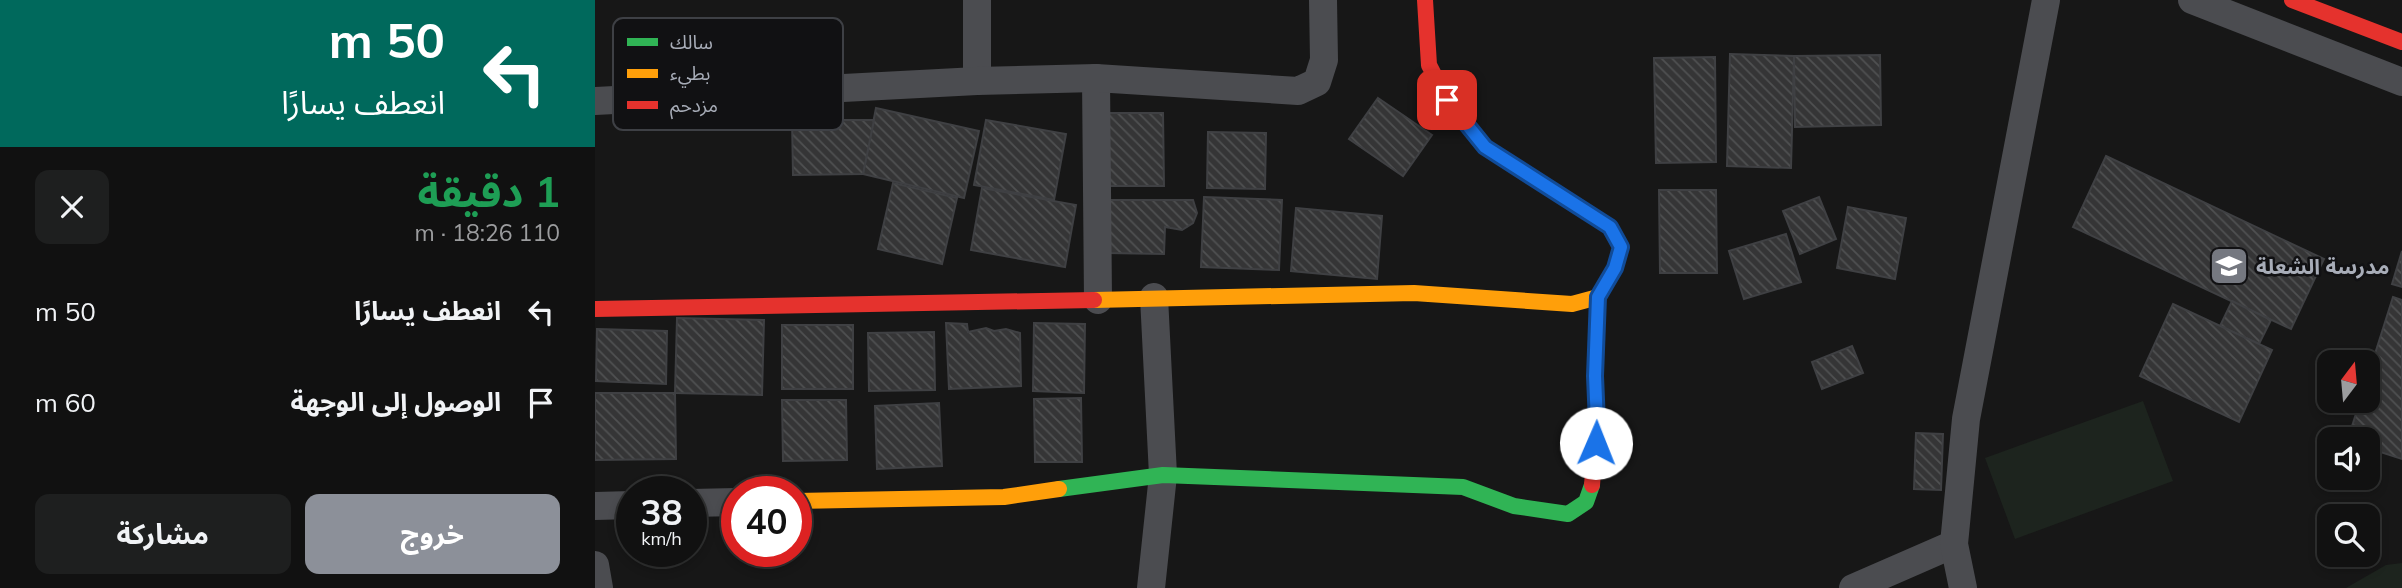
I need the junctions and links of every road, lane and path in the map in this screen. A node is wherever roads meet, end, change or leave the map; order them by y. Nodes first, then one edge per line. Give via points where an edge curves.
1 (977, 0) edge
2 (1323, 0) edge
3 (1425, 0) edge
4 (2046, 0) edge
5 (2192, 0) edge
6 (2292, 0) edge
7 (2402, 42) edge
8 (1097, 78) junction
9 (977, 81) junction
10 (2402, 82) edge
11 (843, 88) edge
12 (613, 100) edge
13 (595, 101) edge
14 (1154, 296) junction
15 (1598, 297) junction
16 (1098, 300) junction
17 (595, 309) edge
18 (1163, 475) junction
19 (812, 501) edge
20 (616, 505) edge
21 (595, 506) edge
22 (1954, 544) junction
23 (595, 565) edge
24 (599, 588) edge
25 (1151, 588) edge
26 (1853, 588) edge
27 (1963, 588) edge

1 - 9 street
2 - 8 street via 1324,60 1317,82 1298,90
3 - 15 main road via 1429,65 1447,100 1485,147 1610,227 1621,247
4 - 22 street via 1966,419
5 - 10 street
6 - 7 main road
8 - 9 street
8 - 16 street
9 - 11 street
12 - 13 street
14 - 15 main road via 1414,293 1571,304
14 - 16 main road
14 - 18 street
15 - 18 main road via 1593,483 1586,502 1568,514 1514,506 1463,487
16 - 17 main road
18 - 19 main road via 1004,497
18 - 25 street
20 - 21 street
22 - 26 street
22 - 27 street
23 - 24 street

